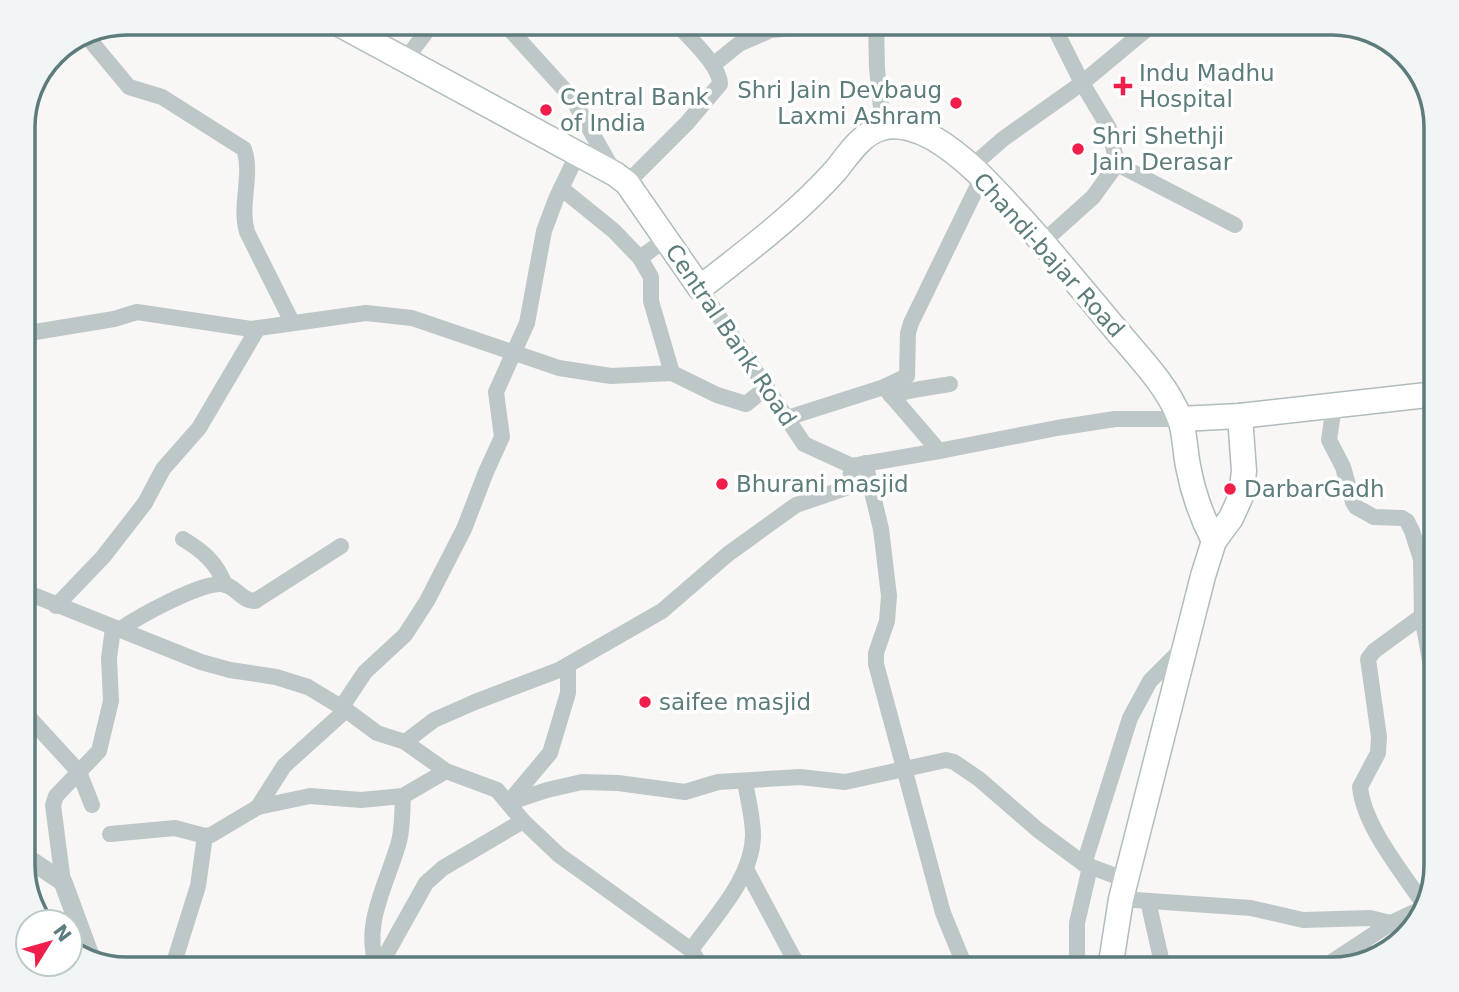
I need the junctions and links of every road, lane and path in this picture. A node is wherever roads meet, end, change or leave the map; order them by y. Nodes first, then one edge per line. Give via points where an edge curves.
1 (359, 35) edge
2 (424, 35) edge
3 (515, 35) edge
4 (687, 35) edge
5 (760, 35) edge
6 (876, 35) edge
7 (1058, 35) edge
8 (1140, 35) edge
9 (92, 43) edge
10 (405, 60) junction
11 (713, 65) junction
12 (1082, 83) junction
13 (883, 127) junction
14 (578, 153) junction
15 (1117, 164) junction
16 (976, 172) junction
17 (621, 179) junction
18 (561, 188) junction
19 (1235, 225) dead end
20 (666, 239) junction
21 (1042, 242) junction
22 (640, 258) junction
23 (700, 288) junction
24 (292, 323) junction
25 (258, 328) junction
26 (35, 332) edge
27 (515, 352) junction
28 (672, 373) junction
29 (950, 384) dead end
30 (766, 387) junction
31 (888, 391) junction
32 (1424, 395) edge
33 (1334, 406) junction
34 (1240, 416) junction
35 (787, 418) junction
36 (1180, 419) junction
37 (939, 451) junction
38 (859, 464) junction
39 (183, 539) dead end
40 (1214, 541) junction
41 (341, 546) dead end
42 (225, 584) junction
43 (35, 596) edge
44 (56, 606) junction
45 (1422, 616) junction
46 (1424, 627) edge
47 (116, 629) junction
48 (1184, 648) junction
49 (568, 665) junction
50 (344, 709) junction
51 (35, 724) edge
52 (405, 742) junction
53 (903, 770) junction
54 (446, 771) junction
55 (79, 772) junction
56 (745, 782) junction
57 (403, 796) junction
58 (508, 803) junction
59 (92, 804) dead end
60 (258, 807) junction
61 (523, 821) junction
62 (110, 834) dead end
63 (205, 836) junction
64 (35, 863) edge
65 (1087, 865) junction
66 (746, 869) junction
67 (63, 882) junction
68 (1124, 889) junction
69 (1418, 897) edge
70 (1148, 901) junction
71 (1410, 913) edge
72 (1391, 923) junction
73 (87, 947) edge
74 (691, 950) junction
75 (1340, 956) edge
76 (176, 957) edge
77 (374, 957) edge
78 (385, 957) edge
79 (695, 957) edge
80 (793, 957) edge
81 (961, 957) edge
82 (1077, 957) edge
83 (1112, 957) edge
84 (1161, 957) edge

1 - 10 main road, Central Bank Road
2 - 10 street
3 - 17 street via 572,98
4 - 11 street
5 - 11 street via 739,44
6 - 13 street
7 - 12 street
8 - 12 street
9 - 24 street via 129,87 162,97 244,149 244,221
10 - 14 main road, Central Bank Road
11 - 17 street via 720,84 687,123
12 - 15 street via 1109,128
12 - 16 street via 1003,139
13 - 16 main road, Chandi-bajar Road via 901,127 934,139
13 - 23 main road via 854,147 788,217
14 - 17 main road, Central Bank Road
14 - 18 street
15 - 19 street
15 - 21 street via 1093,197
16 - 21 main road, Chandi-bajar Road
16 - 31 street via 911,323 907,376
17 - 20 main road, Central Bank Road
18 - 22 street
18 - 27 street via 544,231 527,323
20 - 22 street
20 - 23 main road, Central Bank Road
21 - 36 main road, Chandi-bajar Road via 1150,371
22 - 28 street via 651,277 651,301
23 - 30 street, Central Bank Road
24 - 25 street
24 - 27 street via 366,313 412,318
25 - 26 street via 137,312
25 - 44 street via 199,428 163,469 145,503 103,557
27 - 28 street via 559,368 611,376
27 - 50 street via 496,392 502,437 464,530 405,635 365,672
28 - 30 street via 746,404
29 - 31 street
30 - 35 street, Central Bank Road
31 - 35 street
31 - 37 street
32 - 33 main road
33 - 34 main road
33 - 45 street via 1329,440 1353,502 1374,517 1402,518 1412,531 1421,559
34 - 36 main road
34 - 40 main road via 1241,496
35 - 38 street, Central Bank Road via 804,444
36 - 37 street via 1115,419
36 - 40 main road via 1199,512
37 - 38 street
38 - 49 street via 849,487 796,505 728,554 663,611
38 - 53 street via 881,529 889,596 876,664
39 - 42 street via 204,553
40 - 48 main road
41 - 42 street via 255,601 246,601
42 - 47 street via 192,591
43 - 44 street
44 - 47 street
45 - 46 street
45 - 69 street via 1368,659 1378,753 1360,787 1377,834
47 - 50 street via 201,662 308,687
47 - 55 street via 109,658 111,701 99,751
48 - 65 street via 1150,681 1130,718
48 - 68 main road
49 - 52 street via 433,720
49 - 58 street via 568,693 550,753
50 - 52 street via 377,733
50 - 60 street via 284,766
51 - 55 street
52 - 54 street
53 - 56 street via 845,782 800,777
53 - 65 street via 937,761 954,762
53 - 81 street via 943,914
54 - 57 street
54 - 58 street via 497,790
55 - 59 street
55 - 67 street via 53,805
56 - 58 street via 718,782 685,792 582,782
56 - 66 street via 753,835
57 - 60 street via 361,800 310,796
57 - 77 street via 400,841 371,929
58 - 61 street
60 - 63 street
61 - 74 street via 559,855
61 - 78 street via 426,883
62 - 63 street via 175,828
63 - 76 street via 198,886
64 - 67 street
65 - 68 street
65 - 82 street via 1077,923
66 - 74 street
66 - 80 street
67 - 73 street
68 - 70 street
68 - 83 main road
70 - 72 street via 1251,908 1303,920 1370,918
70 - 84 street
71 - 72 street
72 - 75 street
74 - 79 street

